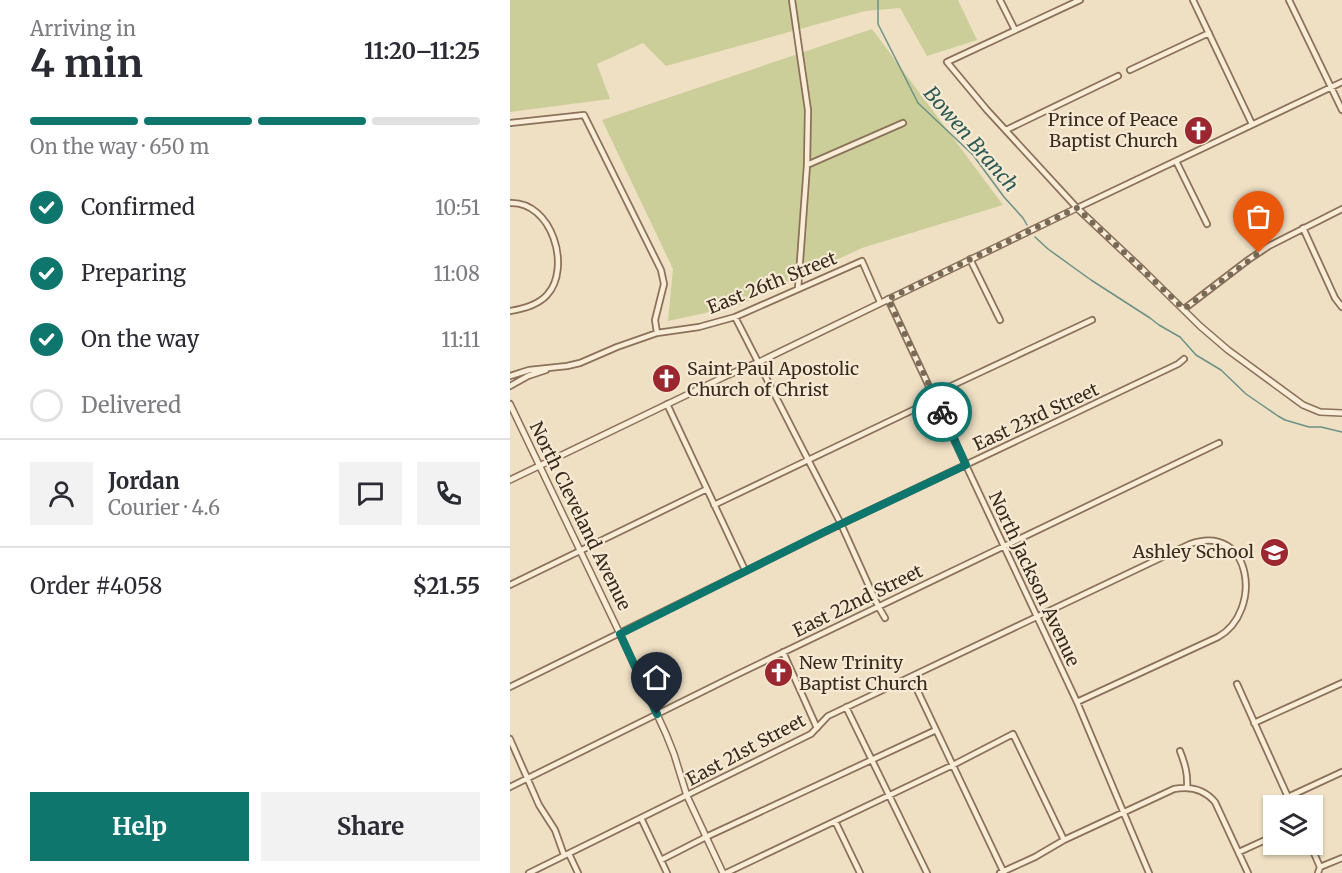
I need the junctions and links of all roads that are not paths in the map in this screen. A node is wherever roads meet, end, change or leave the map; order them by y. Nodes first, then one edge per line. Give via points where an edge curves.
1 (792, 0) edge
2 (1000, 0) edge
3 (1080, 0) edge
4 (1193, 0) edge
5 (1289, 0) edge
6 (1015, 30) junction
7 (1209, 33) junction
8 (1130, 70) dead end
9 (1118, 76) dead end
10 (1342, 82) edge
11 (1331, 87) junction
12 (1342, 110) edge
13 (510, 123) edge
14 (903, 123) dead end
15 (1252, 124) junction
16 (1006, 130) junction
17 (1176, 161) junction
18 (807, 165) junction
19 (510, 203) edge
20 (1077, 208) junction
21 (1342, 209) edge
22 (1207, 224) dead end
23 (1303, 228) junction
24 (970, 260) junction
25 (798, 289) junction
26 (888, 299) junction
27 (880, 302) junction
28 (1342, 306) edge
29 (1184, 309) junction
30 (510, 311) edge
31 (735, 317) junction
32 (1000, 320) dead end
33 (1092, 320) dead end
34 (657, 333) junction
35 (1184, 359) dead end
36 (759, 362) junction
37 (554, 368) junction
38 (510, 376) edge
39 (510, 386) edge
40 (935, 397) junction
41 (510, 404) edge
42 (667, 404) junction
43 (1342, 413) edge
44 (1219, 443) dead end
45 (808, 460) junction
46 (966, 465) junction
47 (539, 466) junction
48 (510, 480) edge
49 (707, 489) junction
50 (714, 505) junction
51 (841, 524) junction
52 (1004, 545) junction
53 (579, 551) junction
54 (745, 570) junction
55 (510, 585) edge
56 (878, 606) junction
57 (1038, 617) junction
58 (885, 618) dead end
59 (620, 634) junction
60 (783, 652) junction
61 (911, 677) junction
62 (1342, 683) edge
63 (1237, 684) dead end
64 (510, 687) edge
65 (1077, 702) junction
66 (846, 707) junction
67 (657, 714) junction
68 (1254, 723) junction
69 (817, 728) junction
70 (936, 730) junction
71 (510, 739) edge
72 (1180, 751) dead end
73 (873, 759) junction
74 (953, 765) junction
75 (1342, 772) edge
76 (528, 778) junction
77 (510, 787) edge
78 (1187, 787) junction
79 (890, 795) junction
80 (1287, 795) edge
81 (1292, 795) edge
82 (687, 796) junction
83 (1124, 814) junction
84 (641, 818) junction
85 (836, 821) junction
86 (706, 837) junction
87 (1064, 840) junction
88 (1263, 841) edge
89 (1239, 852) junction
90 (567, 854) junction
91 (1314, 855) edge
92 (1342, 858) edge
93 (661, 860) junction
94 (1319, 870) edge
95 (529, 873) edge
96 (578, 873) edge
97 (667, 873) edge
98 (725, 873) edge
99 (860, 873) edge
100 (927, 873) edge
101 (1002, 873) edge
102 (1149, 873) edge
103 (1248, 873) edge

1 - 18 street via 808,110
2 - 6 street
3 - 6 street
4 - 7 street
5 - 11 street
6 - 16 street via 947,62
7 - 8 street
7 - 15 street
9 - 16 street
10 - 11 street
11 - 12 street
11 - 15 street
13 - 34 street via 584,115 661,270 664,284
14 - 18 street
15 - 17 street
16 - 20 street
17 - 20 street
17 - 22 street
18 - 25 street
19 - 30 street via 526,205 544,219 552,232 558,266 546,296 536,304
20 - 24 street
20 - 29 street
21 - 23 street
23 - 28 street
23 - 29 street via 1248,260
24 - 26 street
24 - 32 street
25 - 27 street, East 26th Street via 862,261
25 - 31 street, East 26th Street
26 - 27 street
26 - 40 street, North Jackson Avenue
27 - 36 street
29 - 43 street via 1216,340 1295,401 1315,410
31 - 34 street, East 26th Street
31 - 36 street
33 - 40 street
34 - 37 street, East 26th Street via 580,363
35 - 46 street, East 23rd Street
36 - 42 street
36 - 45 street
37 - 38 street
37 - 39 street
40 - 45 street
40 - 46 street, North Jackson Avenue
41 - 47 street, North Cleveland Avenue
42 - 47 street
42 - 49 street
44 - 52 street, East 22nd Street
45 - 50 street
45 - 51 street
46 - 51 street, East 23rd Street
46 - 52 street, North Jackson Avenue
47 - 48 street
47 - 53 street, North Cleveland Avenue
49 - 50 street
49 - 53 street
50 - 54 street
51 - 54 street, East 23rd Street
51 - 56 street
52 - 56 street, East 22nd Street
52 - 57 street, North Jackson Avenue
53 - 55 street
53 - 59 street, North Cleveland Avenue
54 - 59 street, East 23rd Street
56 - 58 street
56 - 60 street, East 22nd Street
57 - 61 street, East 21st Street
57 - 65 street, North Jackson Avenue
57 - 65 street, East 21st Street via 1197,542 1215,541 1227,546 1243,565 1244,596 1228,630
59 - 64 street, East 23rd Street
59 - 67 street, North Cleveland Avenue
60 - 67 street, East 22nd Street
60 - 69 street
61 - 66 street, East 21st Street
61 - 70 street
62 - 68 street
63 - 68 street
65 - 83 street, North Jackson Avenue
66 - 69 street, East 21st Street via 828,716
66 - 73 street
67 - 76 street, East 22nd Street
67 - 82 street, North Cleveland Avenue
68 - 80 street
69 - 82 street, East 21st Street
70 - 73 street
70 - 74 street
71 - 76 street
72 - 78 street via 1186,765
73 - 79 street
73 - 86 street
74 - 79 street
74 - 87 street via 1013,734
74 - 101 street
75 - 81 street
76 - 77 street, East 22nd Street
76 - 90 street
78 - 83 street via 1174,789
78 - 89 street via 1215,802
79 - 85 street
79 - 100 street
82 - 84 street, East 21st Street
82 - 86 street, North Cleveland Avenue
83 - 87 street
83 - 102 street, North Jackson Avenue
84 - 90 street, East 21st Street
84 - 93 street
85 - 98 street
85 - 99 street
86 - 93 street
86 - 98 street, North Cleveland Avenue
87 - 101 street
88 - 89 street
89 - 103 street
90 - 95 street, East 21st Street
90 - 96 street
91 - 94 street
92 - 94 street
93 - 97 street

